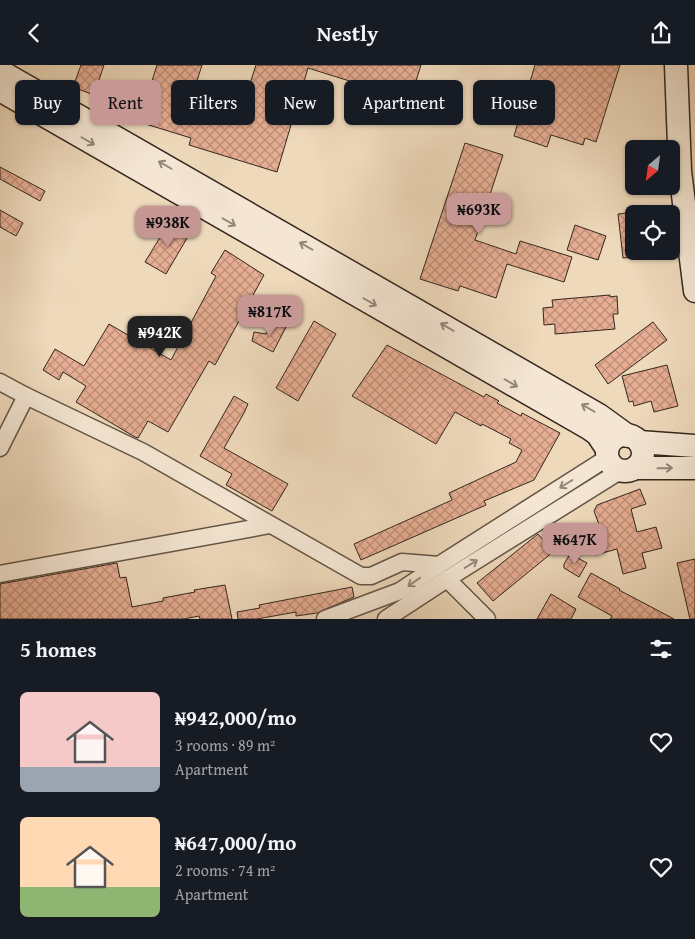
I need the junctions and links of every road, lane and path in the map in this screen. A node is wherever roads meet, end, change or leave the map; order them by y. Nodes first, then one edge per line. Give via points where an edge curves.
1 (676, 65) edge
2 (0, 71) edge
3 (0, 90) edge
4 (695, 291) edge
5 (0, 382) edge
6 (26, 396) junction
7 (634, 439) junction
8 (695, 446) edge
9 (0, 448) edge
10 (617, 462) junction
11 (695, 468) edge
12 (270, 525) junction
13 (443, 572) junction
14 (0, 574) edge
15 (375, 600) junction
16 (325, 619) edge
17 (381, 619) edge
18 (386, 619) edge
19 (487, 619) edge

1 - 4 main road via 680,171
7 -> 2 main road via 599,415
3 -> 10 main road via 590,429
5 - 6 street
6 - 9 street
6 - 12 street via 143,452
7 - 8 main road
7 - 10 main road via 618,437 612,440
7 - 10 main road via 643,455 642,461
10 -> 11 main road
10 - 13 street
12 - 13 street via 362,576 402,562
12 - 14 street
13 -> 15 street
13 - 18 street
13 - 19 street
15 - 16 street
15 - 17 street

